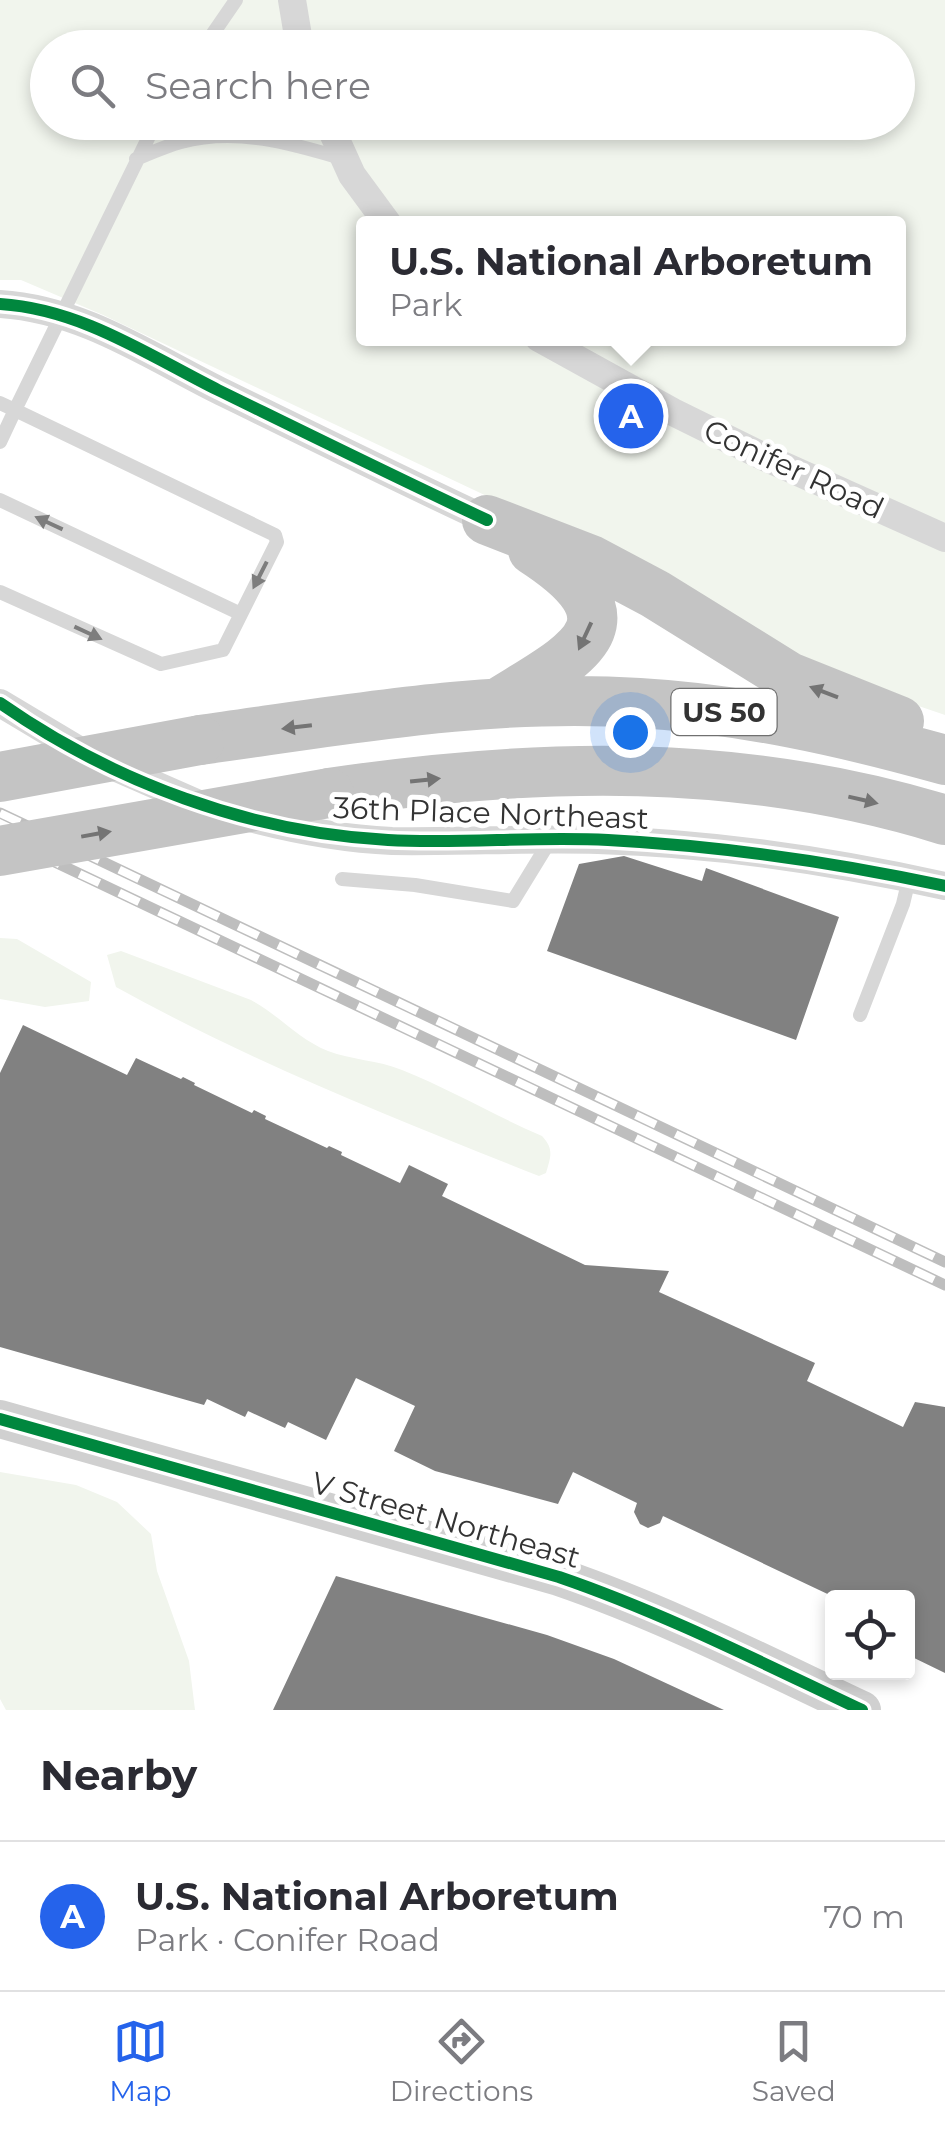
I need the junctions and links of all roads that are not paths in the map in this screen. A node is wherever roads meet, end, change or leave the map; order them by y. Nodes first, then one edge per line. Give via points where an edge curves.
1 (236, 0) edge
2 (292, 0) edge
3 (215, 30) edge
4 (297, 30) edge
5 (146, 140) edge
6 (195, 140) edge
7 (284, 140) edge
8 (336, 140) edge
9 (136, 159) junction
10 (345, 159) junction
11 (382, 216) edge
12 (0, 304) edge
13 (62, 314) junction
14 (554, 346) edge
15 (0, 403) edge
16 (15, 410) junction
17 (0, 442) edge
18 (0, 500) edge
19 (487, 520) junction
20 (945, 538) edge
21 (0, 592) edge
22 (240, 614) junction
23 (0, 703) edge
24 (498, 703) junction
25 (945, 746) edge
26 (945, 760) edge
27 (0, 777) edge
28 (945, 820) edge
29 (552, 839) junction
30 (0, 851) edge
31 (909, 878) junction
32 (342, 879) dead end
33 (945, 886) edge
34 (860, 1015) dead end
35 (0, 1420) edge
36 (862, 1710) edge

1 - 3 lane
2 - 4 street
5 - 9 lane
6 - 9 lane
7 - 10 lane
8 - 10 street
9 - 13 lane
10 - 11 street
12 - 13 street
13 - 16 lane
13 - 19 street
14 - 20 street, Conifer Road via 762,456
15 - 16 lane
16 - 17 lane
16 -> 22 lane via 276,535
22 -> 18 lane
19 -> 24 highway via 561,571 588,604 592,621 578,651
25 -> 19 highway via 790,677 590,560
21 -> 22 lane via 160,664 223,650
23 - 29 street, 36th Place Northeast via 168,793 283,826 391,841
24 - 26 highway, US 50 via 639,703 726,712
24 -> 27 highway, US 50, bridge via 200,740
30 -> 28 highway, US 50, bridge via 329,794 528,770 723,776 834,792
29 - 31 street, 36th Place Northeast via 727,850
29 - 32 lane via 513,902
31 - 33 street, 36th Place Northeast
31 - 34 lane
35 - 36 street, V Street Northeast via 559,1577 648,1610

